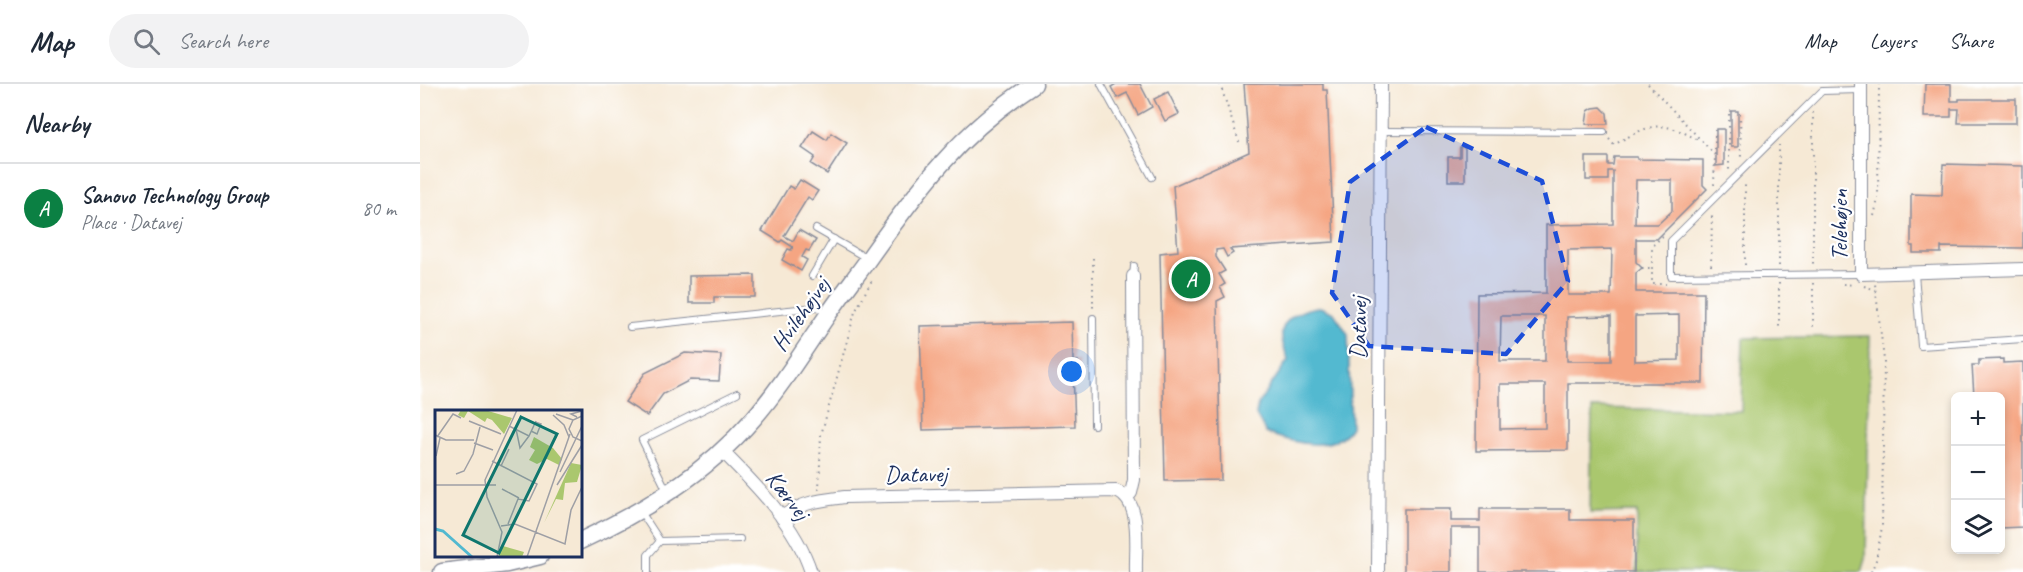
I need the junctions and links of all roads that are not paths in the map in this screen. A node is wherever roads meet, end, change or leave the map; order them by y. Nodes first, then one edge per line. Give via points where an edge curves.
1 (1034, 84) edge
2 (1101, 84) edge
3 (1382, 84) edge
4 (1861, 87) edge
5 (1381, 131) junction
6 (1604, 132) road end
7 (1152, 177) dead end
8 (816, 229) dead end
9 (834, 239) junction
10 (868, 259) junction
11 (2023, 269) edge
12 (1134, 271) dead end
13 (1861, 274) junction
14 (1915, 274) junction
15 (812, 276) dead end
16 (828, 314) junction
17 (1093, 318) road end
18 (630, 327) dead end
19 (2023, 339) edge
20 (737, 393) dead end
21 (1094, 425) dead end
22 (722, 451) junction
23 (669, 494) junction
24 (1127, 497) junction
25 (641, 511) junction
26 (782, 518) junction
27 (740, 539) dead end
28 (582, 540) edge
29 (660, 541) junction
30 (533, 557) edge
31 (442, 572) edge
32 (648, 572) edge
33 (811, 572) edge
34 (1136, 572) edge
35 (1378, 572) edge

1 - 10 street, Hvilehøjvej via 997,109 960,142
2 - 7 lane
3 - 5 street, Datavej
4 - 13 street, Telehøjen
4 - 13 lane via 1822,91 1779,132 1671,241 1671,276
5 - 6 lane
5 - 35 street, Datavej
8 - 9 lane
9 - 10 lane
9 - 15 lane
10 - 16 street, Hvilehøjvej
11 - 14 street, Telehøjen
12 - 24 street via 1134,480
13 - 14 street, Telehøjen
14 - 19 lane via 1921,346
16 - 18 lane via 817,307
16 - 22 street, Hvilehøjvej via 753,420
17 - 21 lane
20 - 23 lane via 642,440
22 - 23 street, Hvilehøjvej
22 - 26 street, Kærvej
23 - 25 street, Hvilehøjvej
24 - 26 street, Datavej via 1105,490 845,497 821,500
24 - 34 street via 1134,509
25 - 28 street, Hvilehøjvej
25 - 29 lane
26 - 33 street, Kærvej
27 - 29 lane
29 - 32 lane via 648,555
30 - 31 street

